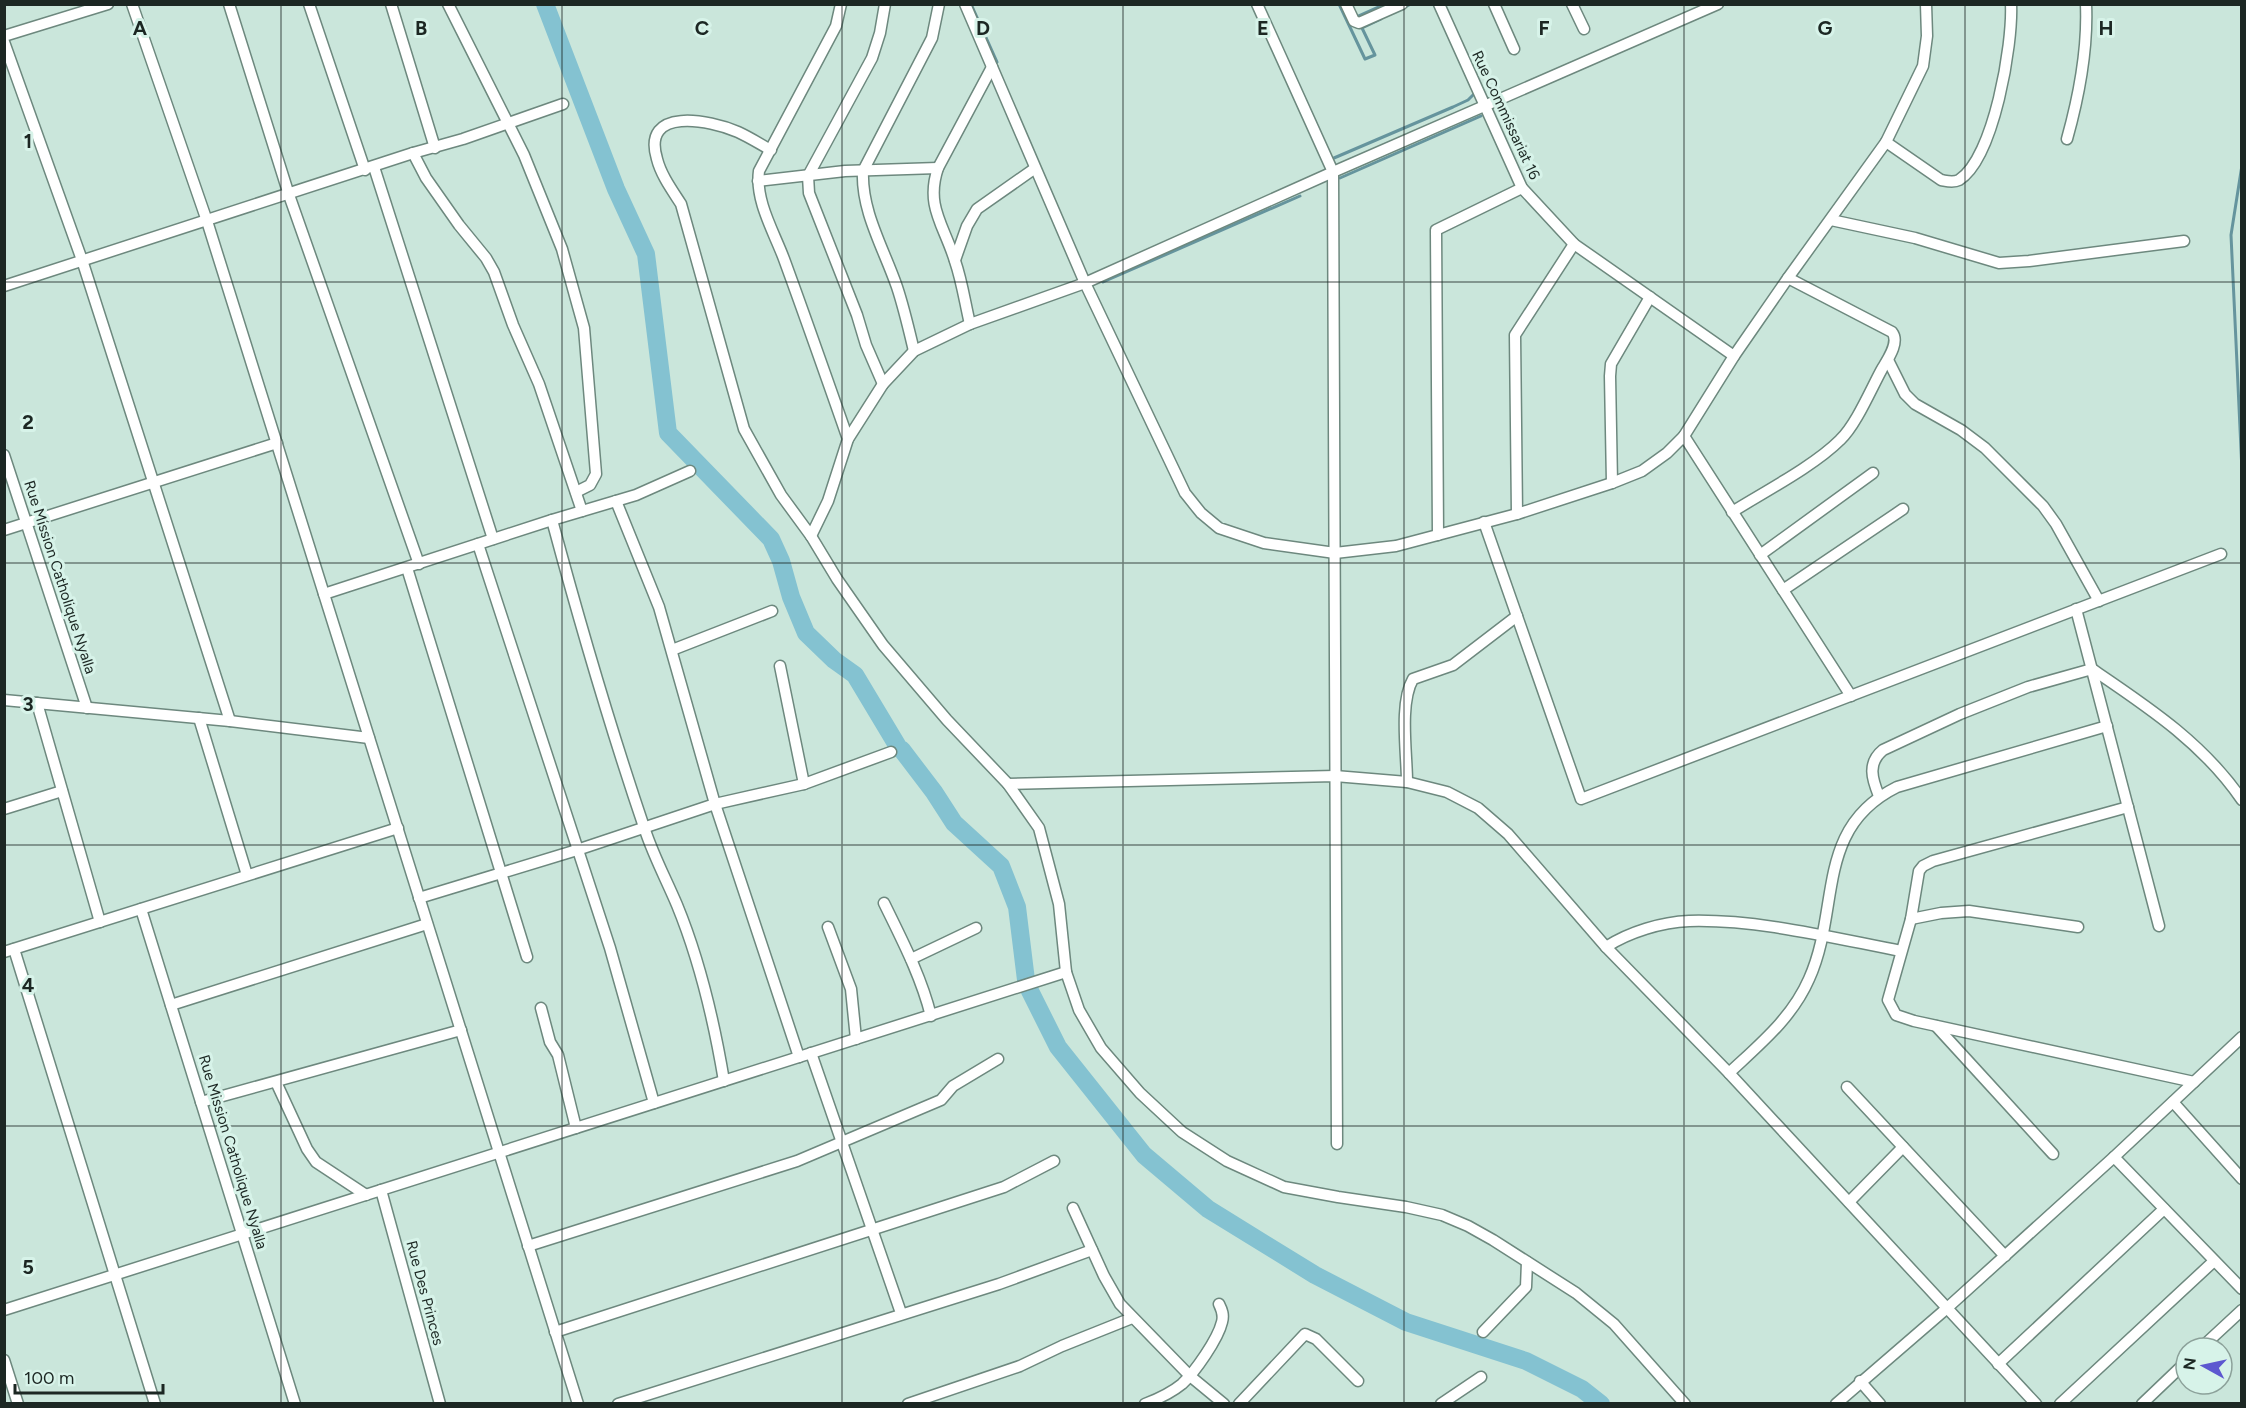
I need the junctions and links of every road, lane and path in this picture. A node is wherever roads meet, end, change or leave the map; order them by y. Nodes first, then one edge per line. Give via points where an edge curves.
1 (108, 4) edge
2 (132, 4) edge
3 (229, 4) edge
4 (309, 4) edge
5 (391, 4) edge
6 (448, 4) edge
7 (841, 4) edge
8 (885, 4) edge
9 (939, 4) edge
10 (965, 4) edge
11 (1257, 4) edge
12 (1346, 4) edge
13 (1402, 4) edge
14 (1439, 4) edge
15 (1494, 4) edge
16 (1572, 4) edge
17 (1718, 4) edge
18 (1926, 4) edge
19 (2011, 4) edge
20 (2086, 4) edge
21 (1584, 29) dead end
22 (4, 36) edge
23 (4, 42) edge
24 (1514, 49) dead end
25 (992, 67) junction
26 (563, 104) dead end
27 (1484, 106) junction
28 (507, 123) junction
29 (2067, 139) dead end
30 (1886, 142) junction
31 (435, 148) junction
32 (771, 150) junction
33 (413, 153) junction
34 (369, 168) junction
35 (938, 168) junction
36 (1034, 169) junction
37 (863, 171) junction
38 (1333, 171) junction
39 (808, 176) junction
40 (758, 181) junction
41 (1522, 188) junction
42 (289, 195) junction
43 (1831, 220) junction
44 (207, 221) junction
45 (2184, 241) dead end
46 (1574, 244) junction
47 (82, 260) junction
48 (955, 260) junction
49 (1788, 278) junction
50 (1084, 283) junction
51 (4, 286) edge
52 (1650, 297) junction
53 (970, 324) junction
54 (914, 351) junction
55 (1734, 356) junction
56 (1888, 360) junction
57 (883, 384) junction
58 (1683, 436) junction
59 (848, 439) junction
60 (277, 443) junction
61 (4, 455) edge
62 (690, 471) dead end
63 (1873, 473) dead end
64 (154, 483) junction
65 (1612, 483) junction
66 (576, 492) junction
67 (616, 501) junction
68 (1903, 509) dead end
69 (582, 511) junction
70 (1732, 512) junction
71 (1517, 514) junction
72 (552, 520) junction
73 (27, 522) junction
74 (1484, 522) junction
75 (4, 530) edge
76 (1438, 535) junction
77 (811, 536) junction
78 (493, 539) junction
79 (478, 544) junction
80 (1335, 553) junction
81 (2221, 554) dead end
82 (1760, 555) junction
83 (419, 564) junction
84 (407, 568) junction
85 (1783, 590) junction
86 (324, 594) junction
87 (2099, 601) junction
88 (2076, 609) junction
89 (772, 611) dead end
90 (1517, 616) junction
91 (672, 650) junction
92 (780, 666) dead end
93 (2092, 669) junction
94 (1851, 696) junction
95 (4, 700) edge
96 (37, 703) junction
97 (87, 708) junction
98 (199, 718) junction
99 (230, 721) junction
100 (2107, 726) junction
101 (369, 738) junction
102 (891, 752) dead end
103 (1335, 776) junction
104 (1407, 782) junction
105 (804, 784) junction
106 (1008, 784) junction
107 (62, 791) junction
108 (1879, 796) junction
109 (2241, 800) edge
110 (716, 804) junction
111 (2128, 807) junction
112 (4, 809) edge
113 (398, 828) junction
114 (644, 828) junction
115 (577, 850) junction
116 (501, 873) junction
117 (247, 875) junction
118 (419, 898) junction
119 (884, 903) dead end
120 (141, 909) junction
121 (1911, 919) junction
122 (100, 922) junction
123 (428, 924) junction
124 (2159, 926) dead end
125 (828, 927) dead end
126 (2078, 927) dead end
127 (976, 928) dead end
128 (1822, 936) junction
129 (1606, 947) junction
130 (10, 950) edge
131 (1901, 951) junction
132 (527, 957) dead end
133 (911, 959) junction
134 (1066, 972) junction
135 (171, 1005) junction
136 (541, 1008) dead end
137 (931, 1016) junction
138 (1936, 1025) junction
139 (461, 1030) junction
140 (2241, 1037) edge
141 (856, 1039) junction
142 (811, 1053) junction
143 (799, 1057) junction
144 (998, 1059) dead end
145 (1730, 1073) junction
146 (724, 1081) junction
147 (276, 1082) junction
148 (2194, 1082) junction
149 (1847, 1087) dead end
150 (201, 1102) junction
151 (2173, 1102) junction
152 (654, 1103) junction
153 (576, 1128) junction
154 (841, 1142) junction
155 (1337, 1144) dead end
156 (1903, 1147) junction
157 (499, 1152) junction
158 (2053, 1154) dead end
159 (2114, 1157) junction
160 (1054, 1161) dead end
161 (2241, 1179) edge
162 (381, 1190) junction
163 (366, 1195) junction
164 (1849, 1202) junction
165 (1073, 1208) dead end
166 (2164, 1209) junction
167 (873, 1230) junction
168 (243, 1234) junction
169 (528, 1246) junction
170 (1092, 1250) junction
171 (2005, 1256) junction
172 (2214, 1261) junction
173 (1527, 1262) junction
174 (116, 1275) junction
175 (2241, 1289) edge
176 (1219, 1304) dead end
177 (1946, 1309) junction
178 (4, 1310) edge
179 (2241, 1310) edge
180 (901, 1313) junction
181 (1132, 1318) junction
182 (555, 1332) junction
183 (1483, 1332) dead end
184 (2214, 1336) edge
185 (4, 1360) edge
186 (1998, 1364) junction
187 (2174, 1373) edge
188 (1190, 1376) junction
189 (1481, 1377) dead end
190 (1358, 1381) dead end
191 (1860, 1381) junction
192 (18, 1404) edge
193 (155, 1404) edge
194 (295, 1404) edge
195 (440, 1404) edge
196 (578, 1404) edge
197 (618, 1404) edge
198 (908, 1404) edge
199 (1145, 1404) edge
200 (1224, 1404) edge
201 (1239, 1404) edge
202 (1441, 1404) edge
203 (1685, 1404) edge
204 (1836, 1404) edge
205 (1880, 1404) edge
206 (2036, 1404) edge
207 (2060, 1404) edge
208 (2142, 1404) edge

1 - 22 street
2 - 44 street
3 - 42 street
4 - 34 street
5 - 31 street
6 - 28 street
7 - 32 street via 836,26
8 - 39 street via 872,58
9 - 37 street via 932,38
10 - 25 street
11 - 38 street
12 - 13 street via 1359,23
14 - 27 street, Rue Commissariat 16
15 - 24 street
16 - 21 street
17 - 27 street
18 - 30 street via 1923,66
19 - 30 street via 2012,26 2002,94 1970,169 1959,180 1941,180
20 - 29 street via 2082,69
23 - 47 street
25 - 35 street
25 - 36 street
26 - 28 street
27 - 38 street
27 - 41 street, Rue Commissariat 16
28 - 31 street
28 - 66 street via 562,249 584,328 596,474 590,485
30 - 43 street
31 - 33 street
32 - 40 street
32 - 77 street via 738,132 710,123 677,121 663,125 655,135 654,146 664,178 681,204 744,429 781,495
33 - 34 street
33 - 66 street via 426,178 494,272
34 - 42 street
34 - 78 street
35 - 37 street
35 - 48 street via 932,198
36 - 48 street via 977,208
36 - 50 street
37 - 39 street
37 - 54 street via 862,189 897,288
38 - 50 street
38 - 80 street
39 - 40 street
39 - 57 street via 809,193
40 - 59 street via 760,198
41 - 46 street, Rue Commissariat 16
41 - 76 street via 1436,230
42 - 44 street
42 - 83 street
43 - 45 street via 1948,246 2000,263
43 - 49 street
44 - 47 street
44 - 60 street
46 - 52 street, Rue Commissariat 16
46 - 71 street via 1515,335
47 - 51 street
47 - 64 street
48 - 53 street
49 - 55 street
49 - 56 street via 1892,332 1896,342
50 - 53 street
50 - 80 street via 1185,493 1201,513 1219,528 1264,543
52 - 55 street, Rue Commissariat 16
52 - 65 street via 1611,364
53 - 54 street
54 - 57 street
55 - 58 street
56 - 70 street via 1841,440
56 - 87 street via 1905,394 1915,404 1985,448 2043,506
57 - 59 street
58 - 65 street via 1642,471
58 - 70 street
59 - 77 street via 828,501
60 - 64 street
60 - 86 street
61 - 73 street, Rue Mission Catholique Nyalla
62 - 67 street
63 - 82 street
64 - 73 street
64 - 99 street
65 - 71 street
66 - 69 street
67 - 69 street
67 - 91 street
68 - 85 street
69 - 72 street
70 - 82 street
71 - 74 street
72 - 78 street
72 - 114 street via 585,642
73 - 75 street
73 - 97 street, Rue Mission Catholique Nyalla
74 - 76 street
74 - 90 street
76 - 80 street via 1396,546
77 - 106 street via 883,645
78 - 79 street
79 - 83 street
79 - 115 street
80 - 103 street
81 - 87 street
82 - 85 street
83 - 84 street
84 - 86 street
84 - 116 street
85 - 94 street
86 - 101 street
87 - 88 street
88 - 93 street
88 - 94 street
89 - 91 street
90 - 94 street via 1581,799
90 - 104 street via 1453,665 1413,679 1408,688 1406,717
91 - 110 street
92 - 105 street
93 - 100 street
93 - 108 street via 2018,691 1882,750 1872,763
93 - 109 street via 2168,721 2225,776
95 - 96 street
96 - 97 street
96 - 107 street
97 - 98 street
98 - 99 street
98 - 117 street
99 - 101 street
100 - 108 street via 1897,787
100 - 111 street
101 - 113 street
102 - 105 street
103 - 104 street
103 - 106 street
103 - 155 street
104 - 129 street via 1447,792 1478,808 1508,834
105 - 110 street
106 - 134 street via 1039,828 1047,853 1059,904
107 - 112 street
107 - 122 street
108 - 128 street via 1850,826 1838,852
110 - 114 street
110 - 143 street
111 - 121 street via 1923,866 1916,880
111 - 124 street
113 - 117 street
113 - 118 street
114 - 115 street
114 - 146 street via 678,906 707,994
115 - 116 street
115 - 152 street
116 - 118 street
116 - 132 street
117 - 120 street
118 - 123 street
119 - 133 street
120 - 122 street
120 - 135 street, Rue Mission Catholique Nyalla
121 - 126 street via 1969,911
121 - 131 street
122 - 130 street
123 - 135 street
123 - 139 street
125 - 141 street via 851,989
127 - 133 street
128 - 129 street via 1740,923 1687,921 1658,926
128 - 131 street
128 - 145 street via 1810,978 1795,1005
129 - 145 street
130 - 174 street
131 - 138 street via 1888,1000 1891,1008 1896,1015
133 - 137 street
134 - 137 street
134 - 173 street via 1078,1010 1101,1048 1140,1093 1182,1132 1227,1161 1284,1187 1442,1215
135 - 150 street, Rue Mission Catholique Nyalla
136 - 153 street via 550,1042 558,1055
137 - 141 street
138 - 148 street
138 - 158 street
139 - 147 street
139 - 157 street
140 - 148 street
141 - 142 street
142 - 143 street
142 - 154 street
143 - 146 street
144 - 154 street via 953,1086 941,1100
145 - 164 street
146 - 152 street
147 - 150 street
147 - 163 street via 316,1162
148 - 151 street
149 - 156 street
150 - 168 street, Rue Mission Catholique Nyalla
151 - 159 street
151 - 161 street
152 - 153 street
153 - 157 street
154 - 167 street
154 - 169 street via 797,1161
156 - 164 street
156 - 171 street
157 - 162 street
157 - 169 street
159 - 166 street
159 - 171 street
160 - 167 street via 1004,1188
162 - 163 street
162 - 195 street, Rue Des Princes
163 - 168 street
164 - 177 street
165 - 170 street
166 - 172 street
166 - 186 street
167 - 180 street
167 - 182 street
168 - 174 street
168 - 194 street, Rue Mission Catholique Nyalla
169 - 182 street
170 - 180 street via 999,1284
170 - 181 street via 1120,1304
171 - 177 street
172 - 175 street
172 - 207 street
173 - 183 street via 1526,1287
173 - 203 street via 1576,1293 1614,1324
174 - 178 street
174 - 193 street
176 - 188 street via 1222,1323
177 - 186 street
177 - 191 street
179 - 184 street
180 - 197 street
181 - 188 street
181 - 198 street via 1020,1366
182 - 196 street
185 - 192 street
186 - 206 street
187 - 208 street
188 - 199 street
188 - 200 street
189 - 202 street
190 - 201 street via 1316,1339 1305,1334
191 - 204 street
191 - 205 street

